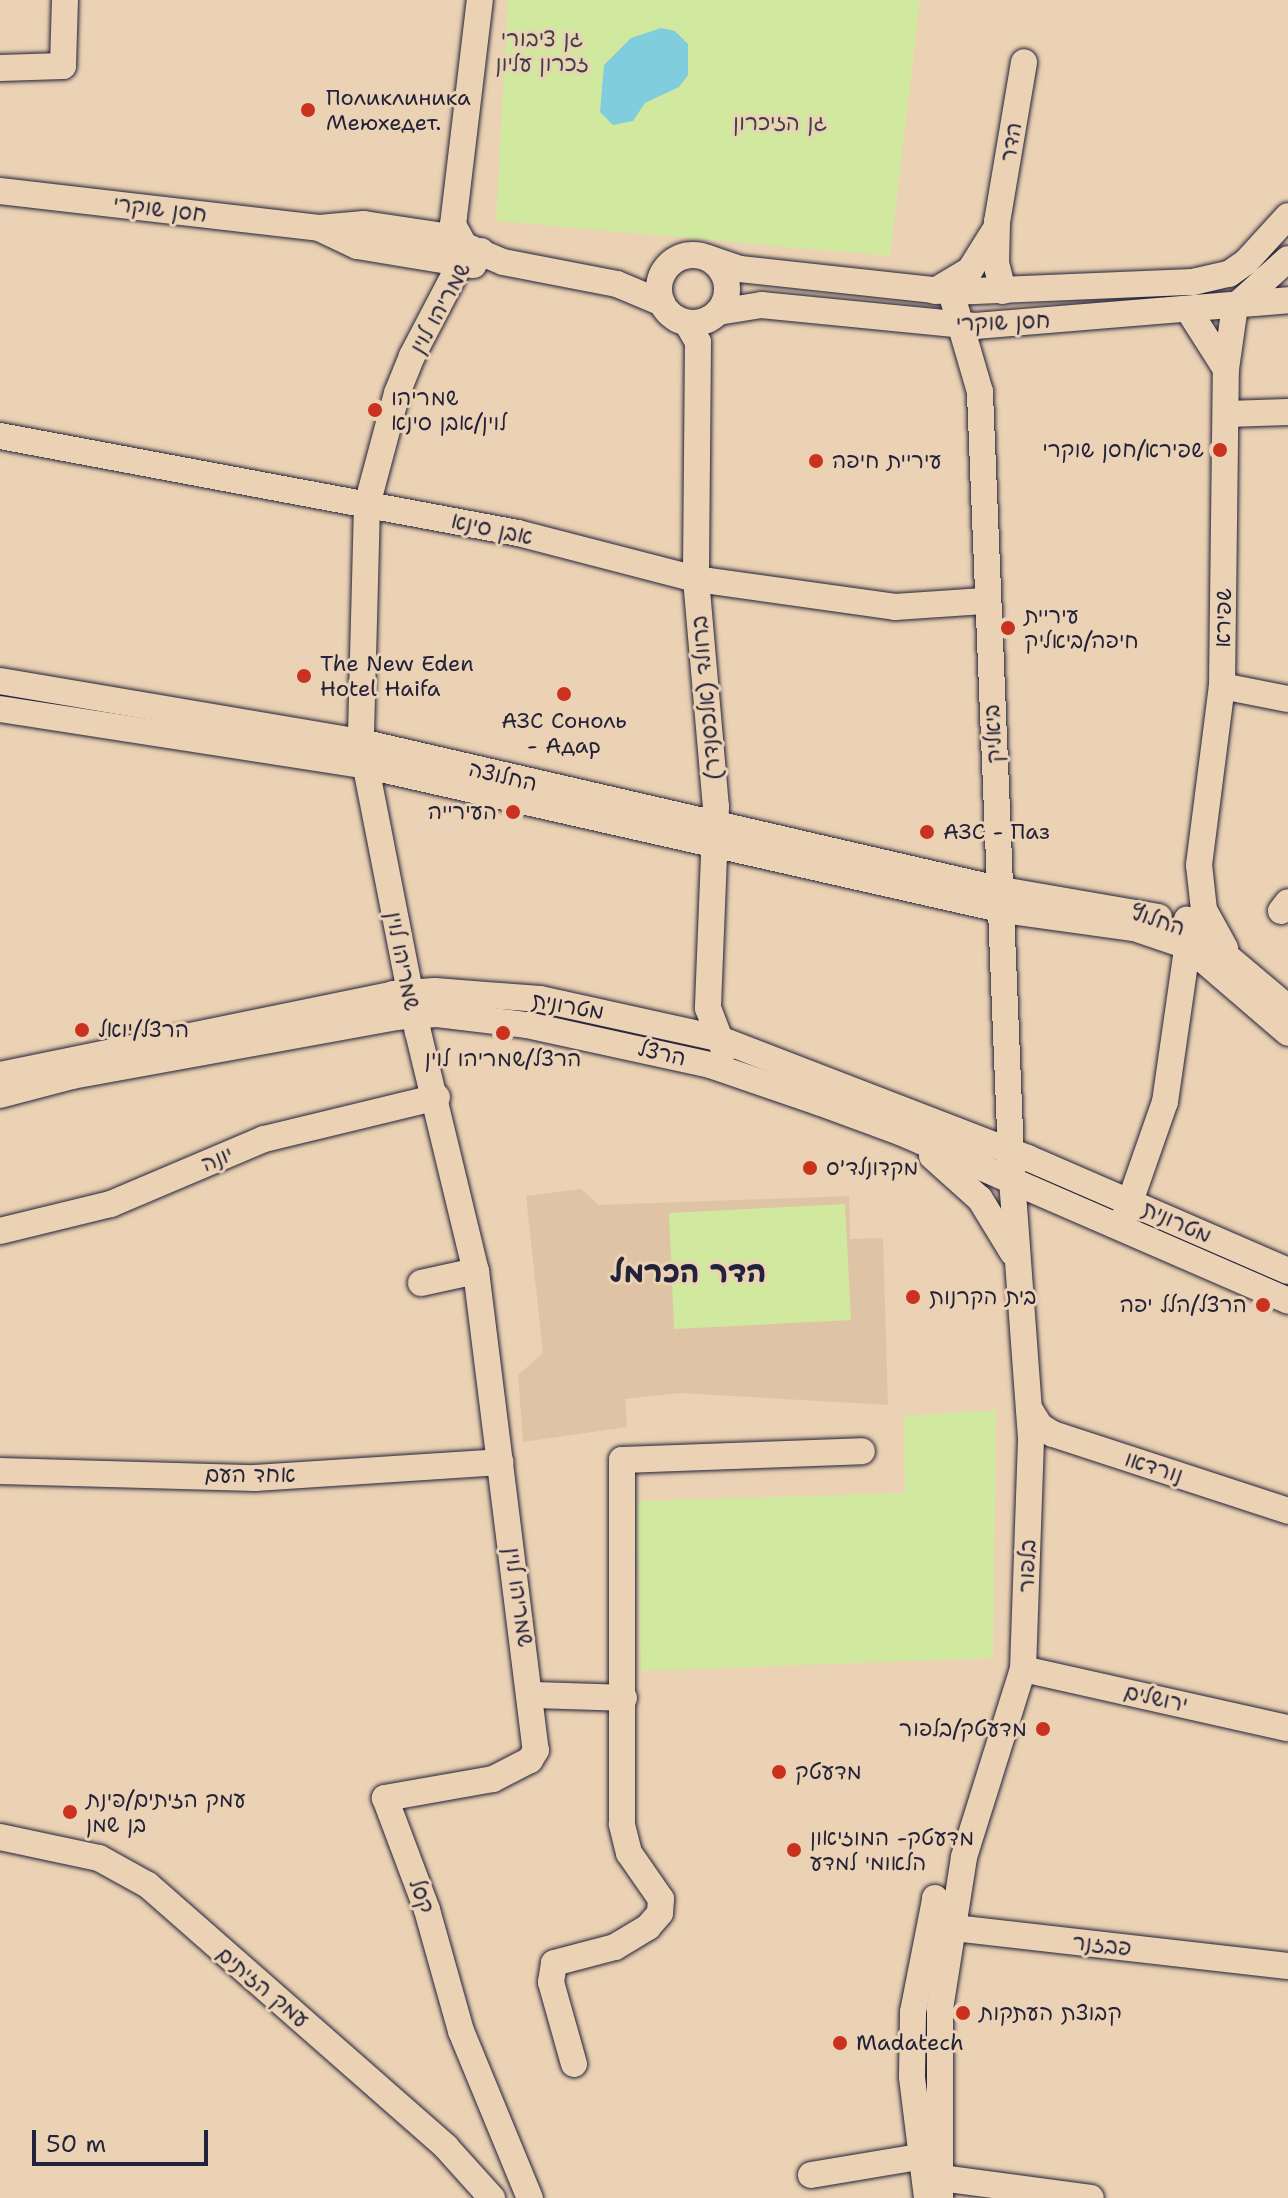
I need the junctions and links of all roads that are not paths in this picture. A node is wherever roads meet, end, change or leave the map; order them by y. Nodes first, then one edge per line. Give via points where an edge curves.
1 (65, 0) edge
2 (480, 0) edge
3 (1024, 62) dead end
4 (0, 68) edge
5 (1, 190) edge
6 (1288, 216) edge
7 (997, 222) junction
8 (319, 228) junction
9 (477, 255) junction
10 (708, 258) junction
11 (1288, 259) edge
12 (425, 260) junction
13 (670, 264) junction
14 (617, 284) junction
15 (943, 291) junction
16 (1003, 291) junction
17 (442, 296) junction
18 (1288, 300) edge
19 (662, 303) junction
20 (1235, 306) junction
21 (1189, 311) junction
22 (718, 312) junction
23 (687, 323) junction
24 (1013, 324) junction
25 (965, 325) junction
26 (1226, 369) junction
27 (980, 392) junction
28 (1288, 412) edge
29 (1227, 414) junction
30 (0, 436) edge
31 (367, 505) junction
32 (696, 579) junction
33 (984, 601) junction
34 (0, 681) edge
35 (1222, 686) junction
36 (1288, 699) edge
37 (0, 709) edge
38 (362, 754) junction
39 (716, 836) junction
40 (1199, 865) junction
41 (1003, 900) junction
42 (1157, 917) junction
43 (1188, 931) junction
44 (1231, 958) junction
45 (412, 1004) junction
46 (708, 1008) junction
47 (1288, 1008) edge
48 (688, 1032) junction
49 (1288, 1033) edge
50 (717, 1038) junction
51 (734, 1071) junction
52 (0, 1075) edge
53 (0, 1095) edge
54 (437, 1097) junction
55 (900, 1132) junction
56 (1011, 1151) junction
57 (1012, 1180) junction
58 (1131, 1201) junction
59 (1121, 1226) junction
60 (0, 1231) edge
61 (1019, 1267) junction
62 (476, 1271) junction
63 (1288, 1271) edge
64 (421, 1283) dead end
65 (1288, 1301) edge
66 (1030, 1410) junction
67 (862, 1451) dead end
68 (500, 1462) junction
69 (0, 1471) edge
70 (1288, 1511) edge
71 (1023, 1669) junction
72 (531, 1695) junction
73 (624, 1698) junction
74 (1288, 1728) edge
75 (0, 1837) edge
76 (964, 1857) junction
77 (935, 1898) junction
78 (954, 1928) junction
79 (1288, 1966) edge
80 (574, 2064) dead end
81 (918, 2157) junction
82 (811, 2175) dead end
83 (936, 2191) edge
84 (492, 2198) edge
85 (530, 2198) edge
86 (1091, 2198) edge

1 - 4 street via 63,66
2 - 9 street via 453,225
3 - 7 street, הדר
5 - 8 street, חסן שוקרי
6 - 16 street, חסן שוקרי via 1229,274 1193,282
7 - 15 street, הדר via 981,259
7 - 16 street, הדר via 996,263
8 - 9 street, חסן שוקרי via 364,224
8 - 12 street, חסן שוקרי via 357,246
9 - 12 street, חסן שוקרי
9 - 14 street, חסן שוקרי
9 - 17 street, שמריהו לוין
10 - 13 street via 688,255
10 - 15 street, חסן שוקרי via 740,269
10 - 22 street via 727,282
11 - 20 street
12 - 17 street via 440,277
13 - 14 street
13 - 19 street via 659,285
14 - 19 street, חסן שוקרי
15 - 16 street, חסן שוקרי
15 - 25 street, ביאליק
17 - 31 street, שמריהו לוין via 397,393
18 - 20 street, חסן שוקרי
19 - 23 street
20 - 21 street, חסן שוקרי
20 - 26 street, שפירא
21 - 24 street, חסן שוקרי
21 - 26 street
22 - 23 street
22 - 25 street, חסן שוקרי via 761,305
23 - 32 street, ברוולד (אלכסנדר) via 698,342
24 - 25 street, חסן שוקרי
24 - 27 street via 990,351
25 - 27 street, ביאליק
26 - 29 street, שפירא
27 - 33 street, ביאליק
28 - 29 street
29 - 35 street, שפירא
30 - 31 street, אבן סינא
31 - 32 street, אבן סינא via 518,533
31 - 38 street, שמריהו לוין
32 - 33 street, אבן סינא via 895,607
32 - 39 street, ברוולד (אלכסנדר)
33 - 41 street, ביאליק
34 - 38 street
35 - 36 street
35 - 40 street, שפירא
37 - 38 street
38 - 39 street
38 - 45 street, שמריהו לוין
39 - 41 street
39 - 46 street, ברוולד (אלכסנדר)
40 - 42 street, שפירא via 1179,902
40 - 44 street, שפירא via 1204,910
41 - 42 street, החלוץ
41 - 43 street via 1134,928
41 - 56 street, ביאליק
42 - 43 street, החלוץ
43 - 44 street, החלוץ
43 - 49 street
43 - 58 street via 1165,1102
44 - 47 street, החלוץ
45 - 48 street, מטרונית via 540,999
45 - 51 street, הרצל
45 - 52 street, מטרונית
45 - 53 street, הרצל
45 - 54 street, שמריהו לוין
46 - 48 street
46 - 50 street, ברוולד (אלכסנדר)
48 - 50 street, מטרונית
50 - 51 street, ברוולד (אלכסנדר)
50 - 56 street, מטרונית
51 - 55 street, הרצל
54 - 60 street, יונה via 264,1139 111,1204
54 - 62 street, שמריהו לוין
55 - 57 street, הרצל
55 - 61 street, בלפור via 980,1199
56 - 57 street, ביאליק
56 - 58 street, מטרונית
57 - 59 street, הרצל
57 - 61 street, בלפור
58 - 59 street
58 - 63 street, מטרונית
59 - 65 street, הרצל
61 - 66 street, בלפור
62 - 64 street
62 - 68 street, שמריהו לוין
66 - 70 street, נורדאו via 1053,1434
66 - 71 street, בלפור
67 - 73 street via 622,1460
68 - 69 street, אחד העם via 255,1478
68 - 72 street, שמריהו לוין
71 - 74 street, ירושלים
71 - 76 street, בלפור
72 - 73 street
72 - 85 street, קסל via 536,1750 530,1760 493,1779 385,1798 427,1910 461,2031
73 - 80 street via 622,1824 629,1853 661,1899 660,1913 615,1947 554,1963 551,1982
75 - 84 street, עמק הזיתים via 99,1858 148,1885 446,2147
76 - 77 street, בלפור
76 - 78 street, בלפור
77 - 78 street via 943,1920
77 - 81 street, בלפור via 913,2012
78 - 79 street, פבזנר
78 - 83 street, בלפור via 940,2009
81 - 82 street
81 - 83 street, בלפור
83 - 86 street

